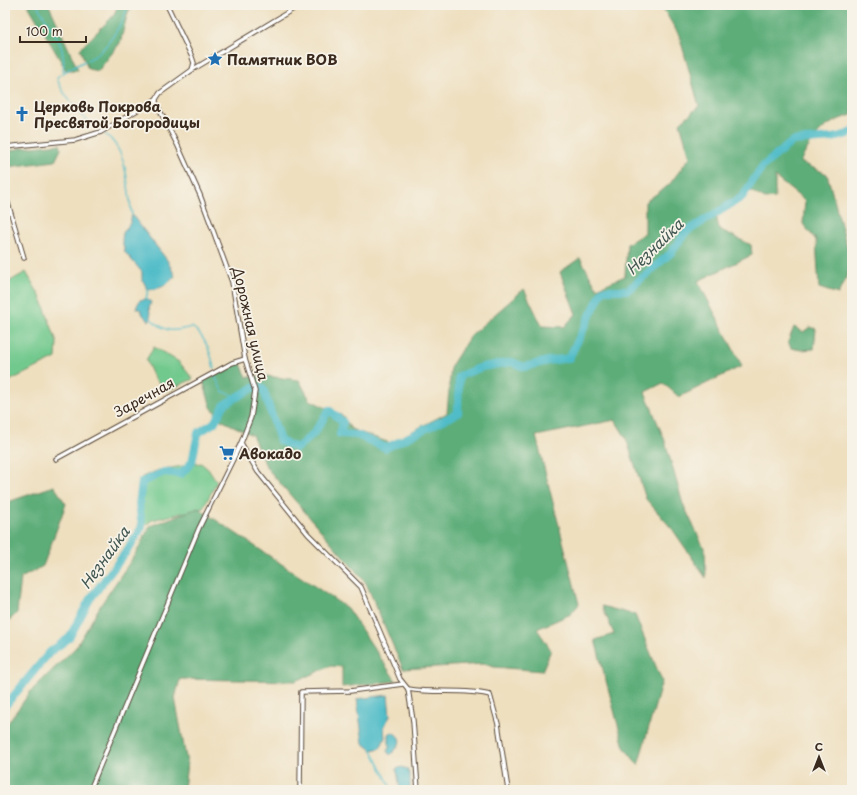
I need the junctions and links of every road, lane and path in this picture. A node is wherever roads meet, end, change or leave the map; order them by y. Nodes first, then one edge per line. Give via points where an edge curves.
1 (166, 5) edge
2 (300, 5) edge
3 (192, 70) junction
4 (156, 99) junction
5 (5, 147) edge
6 (5, 193) edge
7 (24, 258) dead end
8 (245, 358) junction
9 (241, 443) junction
10 (56, 459) dead end
11 (404, 684) junction
12 (408, 689) junction
13 (90, 790) edge
14 (300, 790) edge
15 (418, 790) edge
16 (508, 790) edge

1 - 3 street via 192,57
2 - 3 street
3 - 4 street via 160,93
4 - 5 street via 101,132 75,140
4 - 8 street, Дорожная улица via 200,195 232,282
6 - 7 street
8 - 9 street, Дорожная улица via 255,391 251,417
8 - 10 street, Заречная via 232,362
9 - 11 street via 258,472 308,534 361,588
9 - 13 street, Дорожная улица via 199,528
11 - 12 street
11 - 14 street via 350,692 301,692
12 - 15 street
12 - 16 street via 480,692 490,696 498,724

